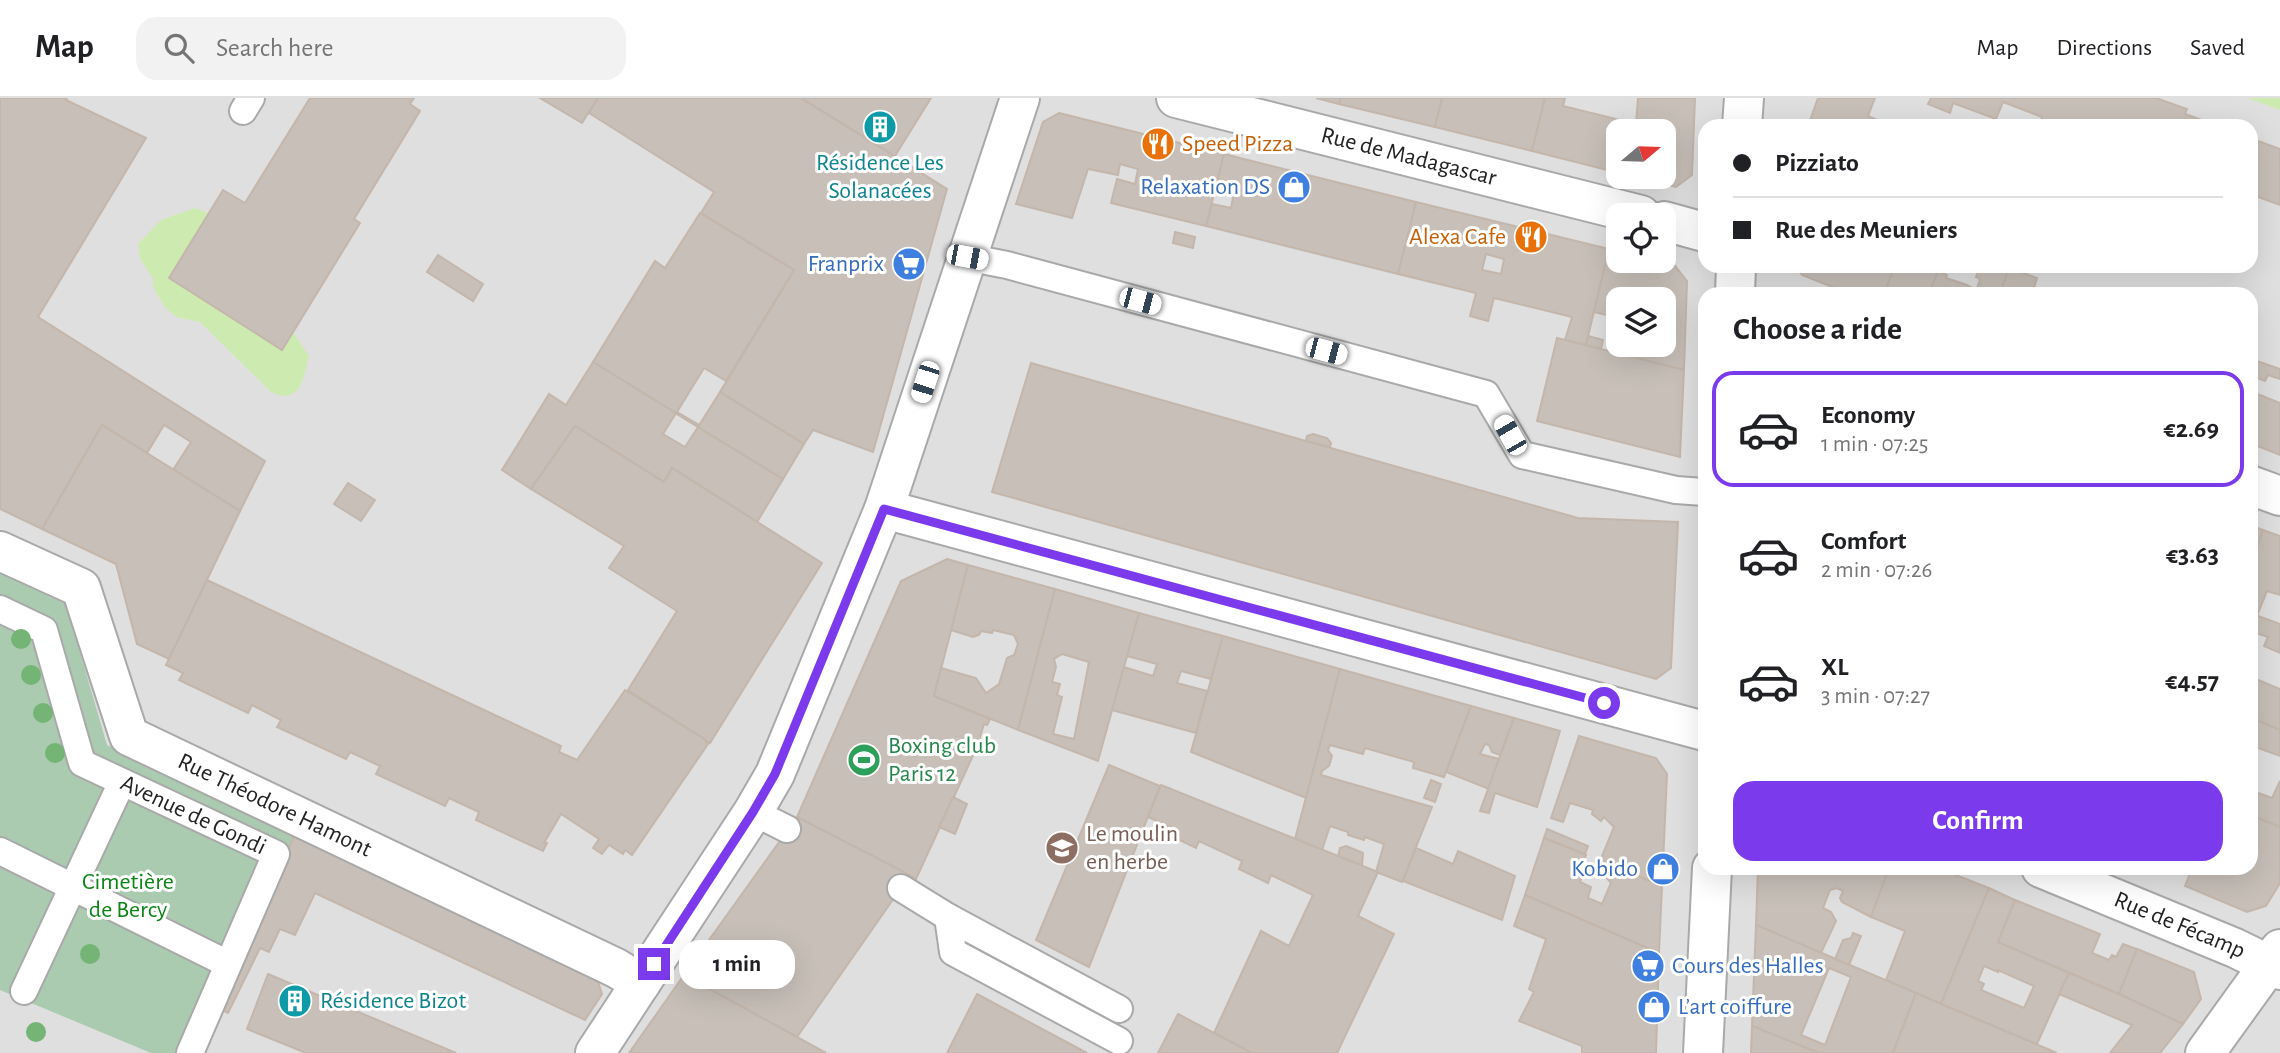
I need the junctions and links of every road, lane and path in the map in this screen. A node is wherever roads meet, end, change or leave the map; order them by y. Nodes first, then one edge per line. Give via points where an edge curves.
1 (1020, 98) edge
2 (1175, 98) edge
3 (1744, 98) edge
4 (1742, 119) edge
5 (1606, 206) edge
6 (1676, 224) edge
7 (1698, 230) edge
8 (967, 257) junction
9 (2258, 488) edge
10 (1698, 492) edge
11 (2280, 496) edge
12 (884, 509) junction
13 (0, 551) edge
14 (0, 609) edge
15 (1698, 729) edge
16 (122, 782) junction
17 (753, 812) junction
18 (787, 830) dead end
19 (0, 851) edge
20 (1712, 875) edge
21 (2059, 875) edge
22 (73, 887) junction
23 (901, 888) dead end
24 (948, 917) junction
25 (2277, 961) edge
26 (228, 964) junction
27 (641, 984) junction
28 (24, 991) dead end
29 (1119, 1009) dead end
30 (1119, 1041) dead end
31 (190, 1053) edge
32 (595, 1053) edge
33 (1703, 1053) edge
34 (2205, 1053) edge

1 - 8 street
2 - 5 street, Rue de Madagascar
3 - 4 street
6 - 7 street
8 - 10 lane via 1486,394 1522,455
8 - 12 street
9 - 11 street
12 - 15 street
12 - 17 street via 775,774
13 - 27 street, Rue Théodore Hamont via 81,588 129,736 616,968
14 - 16 lane, Avenue de Gondi via 44,630 82,763
16 - 22 lane
16 - 26 lane, Avenue de Gondi via 276,854
17 - 18 lane
17 - 27 street
19 - 22 lane
20 - 33 street
21 - 25 street, Rue de Fécamp
22 - 26 lane
22 - 28 lane
23 - 24 lane
24 - 29 lane
24 - 30 lane via 953,952
25 - 34 street
26 - 31 lane, Avenue de Gondi
27 - 32 street

